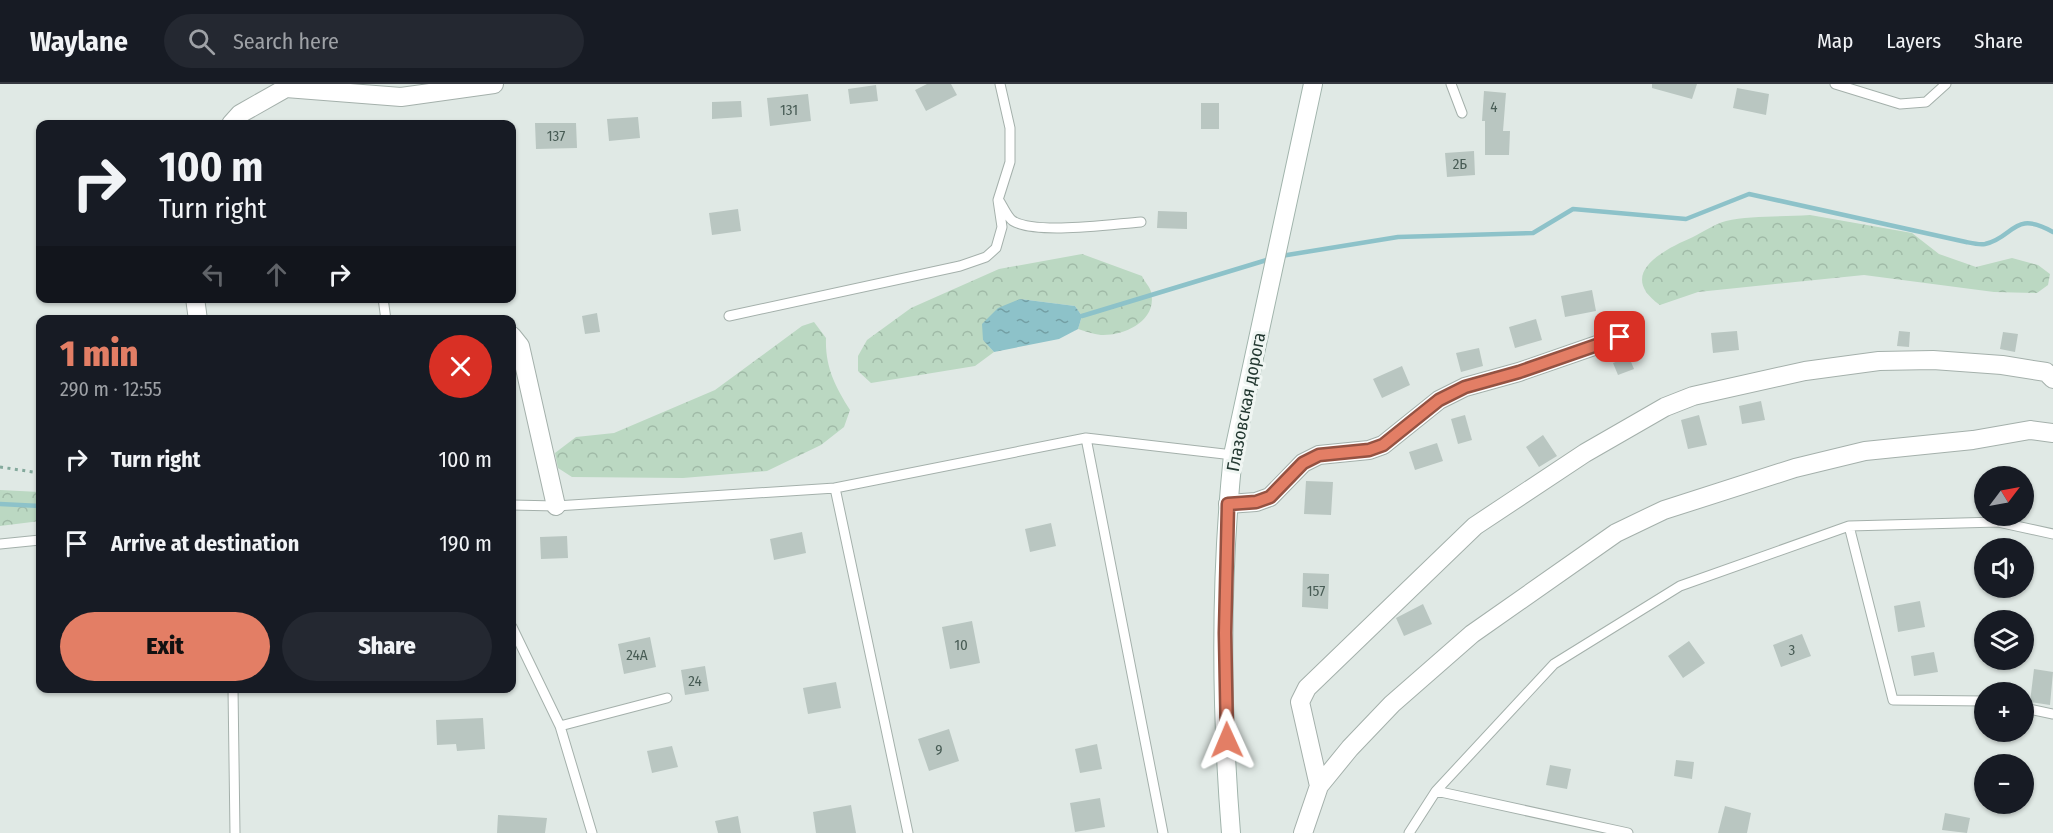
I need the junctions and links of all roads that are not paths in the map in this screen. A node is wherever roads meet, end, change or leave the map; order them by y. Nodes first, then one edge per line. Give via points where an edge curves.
1 (491, 84) edge
2 (1000, 84) edge
3 (1313, 84) edge
4 (1451, 84) edge
5 (1835, 84) edge
6 (1946, 84) edge
7 (287, 86) edge
8 (1462, 113) dead end
9 (235, 120) edge
10 (998, 200) junction
11 (1141, 222) dead end
12 (729, 316) dead end
13 (1620, 337) dead end
14 (516, 341) edge
15 (2053, 379) edge
16 (2053, 433) edge
17 (1086, 438) junction
18 (1233, 455) junction
19 (835, 488) junction
20 (1228, 504) junction
21 (516, 506) edge
22 (556, 506) junction
23 (1849, 526) junction
24 (2053, 534) edge
25 (36, 540) edge
26 (0, 544) edge
27 (516, 635) edge
28 (233, 693) edge
29 (667, 698) dead end
30 (1974, 701) edge
31 (2034, 710) edge
32 (2053, 714) edge
33 (560, 726) junction
34 (1319, 786) junction
35 (1436, 791) junction
36 (235, 833) edge
37 (592, 833) edge
38 (908, 833) edge
39 (1163, 833) edge
40 (1231, 833) edge
41 (1303, 833) edge
42 (1409, 833) edge
43 (1628, 833) edge

1 - 7 street via 401,97
2 - 10 lane via 1010,128 1010,162
3 - 18 street, Глазовская дорога
4 - 8 lane
5 - 6 lane via 1900,104 1926,102
7 - 9 street
10 - 11 lane via 1012,220 1046,228
10 - 12 lane via 1002,227 996,248 986,257
13 - 20 street via 1465,387 1439,400 1383,445 1319,455 1303,463 1270,497
14 - 22 street
15 - 34 street via 2046,372 2002,365 1879,361 1805,371 1693,396 1665,407 1475,526 1307,688 1300,702
16 - 34 street via 2030,430 1865,451 1795,468 1664,510 1616,533 1472,634 1392,704
17 - 18 lane
17 - 19 lane
17 - 39 lane
18 - 20 street, Глазовская дорога
19 - 22 lane
19 - 38 lane
20 - 40 street, Глазовская дорога via 1225,633
21 - 22 lane
23 - 24 lane via 1998,522
23 - 30 lane via 1893,700
23 - 35 lane via 1680,586 1554,664
25 - 26 lane
27 - 33 lane
28 - 36 lane
29 - 33 lane
31 - 32 lane
33 - 37 lane
34 - 41 street
35 - 42 lane
35 - 43 lane

